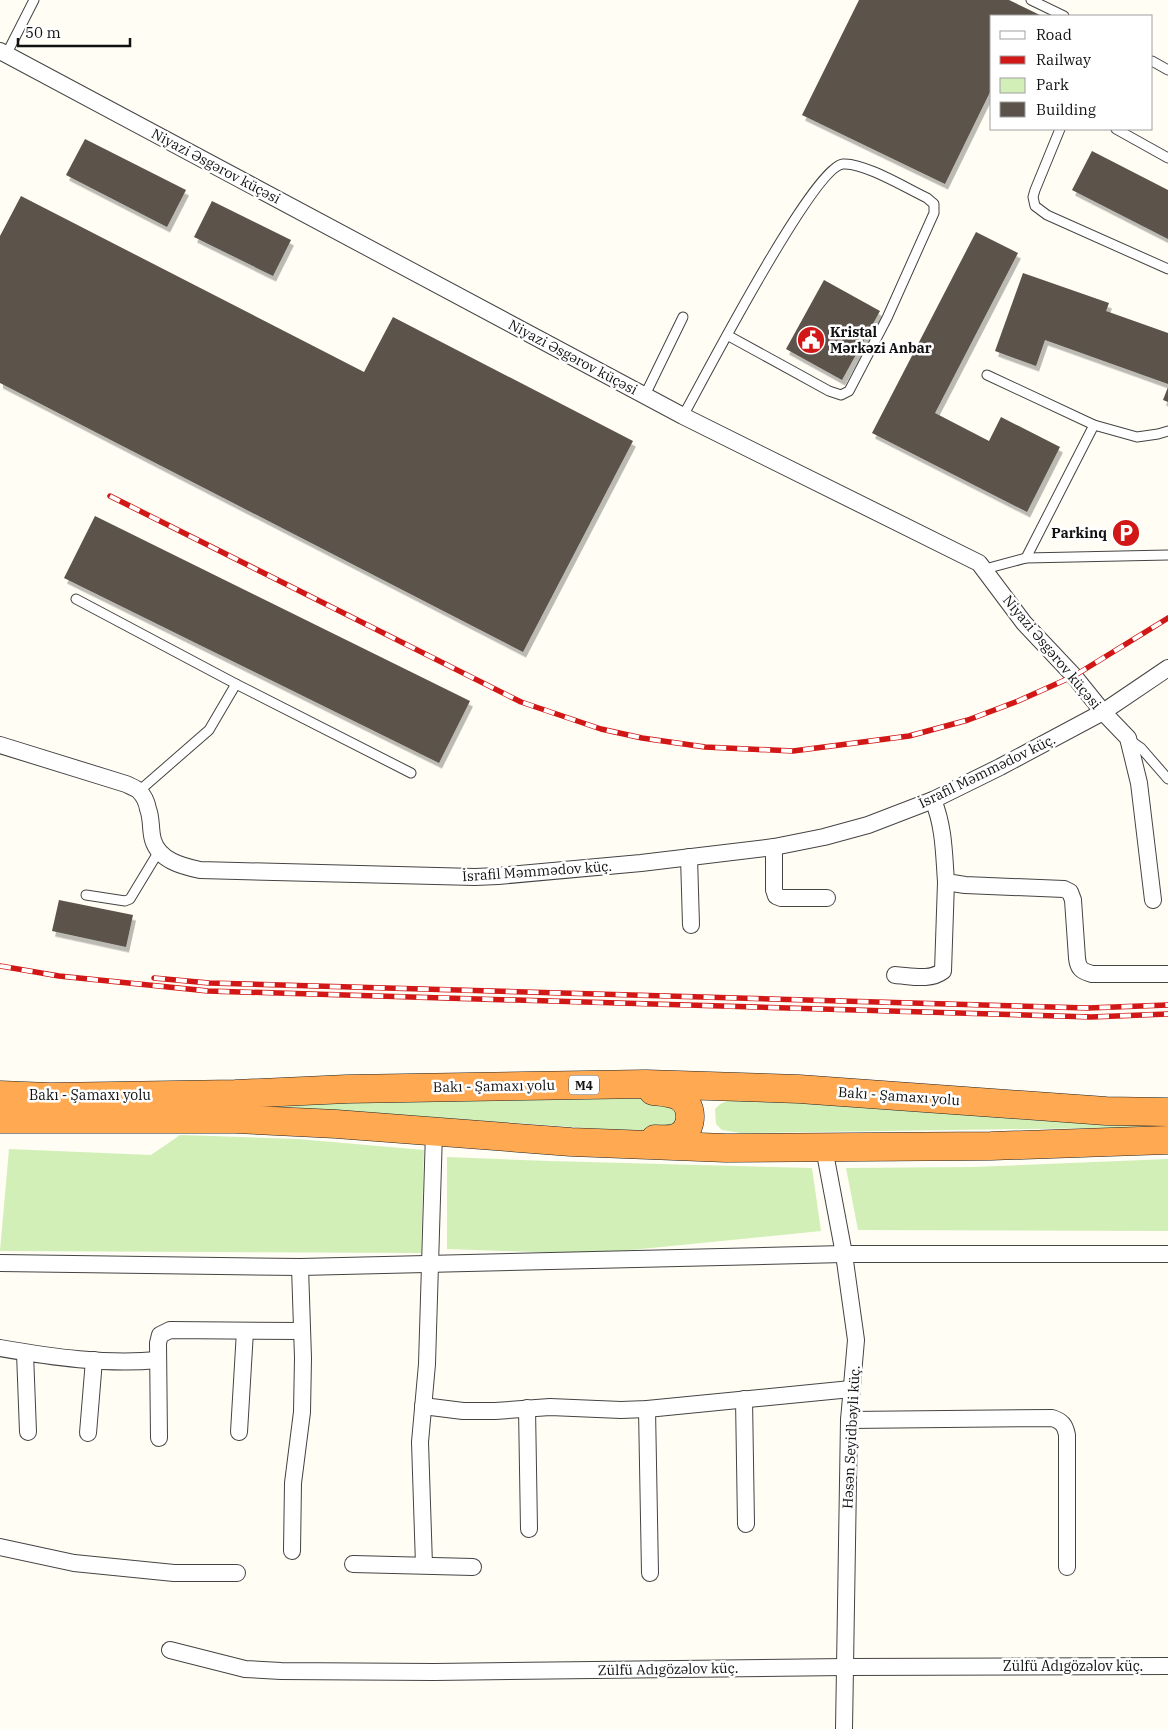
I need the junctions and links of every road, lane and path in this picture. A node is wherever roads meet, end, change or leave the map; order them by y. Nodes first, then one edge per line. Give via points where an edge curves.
1 (34, 0) edge
2 (1032, 0) edge
3 (1062, 15) edge
4 (3, 53) edge
5 (1153, 62) edge
6 (1168, 70) edge
7 (1060, 130) edge
8 (1118, 130) edge
9 (1168, 158) edge
10 (1168, 269) edge
11 (683, 317) dead end
12 (727, 335) junction
13 (986, 375) dead end
14 (645, 395) junction
15 (683, 416) junction
16 (1094, 425) junction
17 (1168, 431) edge
18 (1168, 555) edge
19 (1026, 558) junction
20 (985, 570) junction
21 (76, 599) dead end
22 (1168, 668) edge
23 (236, 684) junction
24 (1103, 712) junction
25 (1128, 738) junction
26 (0, 745) edge
27 (410, 772) dead end
28 (1168, 779) edge
29 (139, 791) junction
30 (933, 800) junction
31 (774, 848) junction
32 (158, 851) junction
33 (689, 857) junction
34 (946, 882) junction
35 (86, 895) dead end
36 (827, 898) dead end
37 (1153, 900) dead end
38 (690, 925) dead end
39 (1168, 974) edge
40 (895, 975) dead end
41 (578, 1085) junction
42 (799, 1089) junction
43 (0, 1095) edge
44 (1168, 1112) edge
45 (0, 1119) edge
46 (434, 1132) junction
47 (1168, 1140) edge
48 (571, 1142) junction
49 (812, 1148) junction
50 (844, 1254) junction
51 (1168, 1254) edge
52 (0, 1263) edge
53 (430, 1264) junction
54 (300, 1267) junction
55 (245, 1331) junction
56 (302, 1331) junction
57 (0, 1348) edge
58 (25, 1353) junction
59 (94, 1360) junction
60 (158, 1360) junction
61 (852, 1388) junction
62 (744, 1399) junction
63 (423, 1406) junction
64 (527, 1408) junction
65 (647, 1409) junction
66 (849, 1420) junction
67 (28, 1432) dead end
68 (239, 1432) dead end
69 (88, 1433) dead end
70 (159, 1438) dead end
71 (746, 1524) dead end
72 (529, 1529) dead end
73 (0, 1547) edge
74 (292, 1551) dead end
75 (353, 1564) dead end
76 (424, 1565) junction
77 (473, 1567) dead end
78 (1067, 1568) dead end
79 (236, 1573) dead end
80 (650, 1573) dead end
81 (170, 1650) dead end
82 (1168, 1666) edge
83 (845, 1667) junction
84 (844, 1729) edge

1 - 4 lane
2 - 3 lane
4 - 14 street, Niyazi Əsgərov küçəsi
5 - 6 lane
7 - 10 lane via 1035,190 1035,206 1047,215
8 - 9 lane
11 - 14 lane
12 - 12 lane via 797,216 832,170 841,164 856,164 934,204 934,213 887,318 849,391 841,395 829,391
12 - 15 lane
13 - 16 lane
14 - 15 street, Niyazi Əsgərov küçəsi
15 - 20 street, Niyazi Əsgərov küçəsi via 969,557
16 - 17 lane via 1137,437
16 - 19 lane
18 - 19 lane
19 - 20 lane
20 - 24 street, Niyazi Əsgərov küçəsi via 1024,623
21 - 23 lane
22 - 24 street, İsrafil Məmmədov küç.
23 - 27 lane
23 - 29 lane via 209,730
24 - 25 street, Niyazi Əsgərov küçəsi
24 - 30 street, İsrafil Məmmədov küç.
25 - 28 lane
25 - 37 street via 1139,783
26 - 29 street via 126,784
29 - 32 street via 146,801
30 - 31 street, İsrafil Məmmədov küç. via 868,825
30 - 34 street via 941,826
31 - 33 street, İsrafil Məmmədov küç.
31 - 36 street via 776,896
32 - 33 street, İsrafil Məmmədov küç. via 177,864 200,870 475,877
32 - 35 lane via 130,899
33 - 38 street
34 - 39 street via 1064,889 1074,900 1078,966 1083,972
34 - 40 street via 944,971 931,977
41 - 42 highway, Bakı - Şamaxı yolu / M4
41 - 43 highway, Bakı - Şamaxı yolu / M4 via 236,1094
41 - 48 highway via 674,1094 687,1103 690,1119 688,1128 674,1139
42 - 44 highway, Bakı - Şamaxı yolu / M4 via 1106,1111
42 - 49 highway via 720,1094 711,1099 705,1118 710,1133 717,1136
45 - 46 highway, Bakı - Şamaxı yolu via 236,1119
46 - 48 highway, Bakı - Şamaxı yolu
46 - 53 street
47 - 49 highway, Bakı - Şamaxı yolu
48 - 49 highway, Bakı - Şamaxı yolu
49 - 50 street, Həsən Seyidbəyli küç.
50 - 51 street
50 - 53 street
50 - 61 street, Həsən Seyidbəyli küç. via 856,1334
52 - 54 street
53 - 54 street
53 - 63 street
54 - 56 street
55 - 56 street
55 - 60 street via 170,1330 160,1336
55 - 68 street
56 - 74 street via 302,1412 293,1482
57 - 58 street
58 - 59 street
58 - 67 street
59 - 60 street via 130,1363
59 - 69 street
60 - 70 street
61 - 62 street
61 - 66 street, Həsən Seyidbəyli küç.
62 - 65 street
62 - 71 street
63 - 64 street via 463,1411
63 - 76 street via 420,1442
64 - 65 street
64 - 72 street
65 - 80 street
66 - 78 street via 1060,1420 1067,1435
66 - 83 street, Həsən Seyidbəyli küç.
73 - 79 street via 74,1563 174,1573
75 - 76 street
76 - 77 street
81 - 83 street, Zülfü Adıgözəlov küç. via 245,1669 281,1671
82 - 83 street, Zülfü Adıgözəlov küç.
83 - 84 street, Həsən Seyidbəyli küç.

